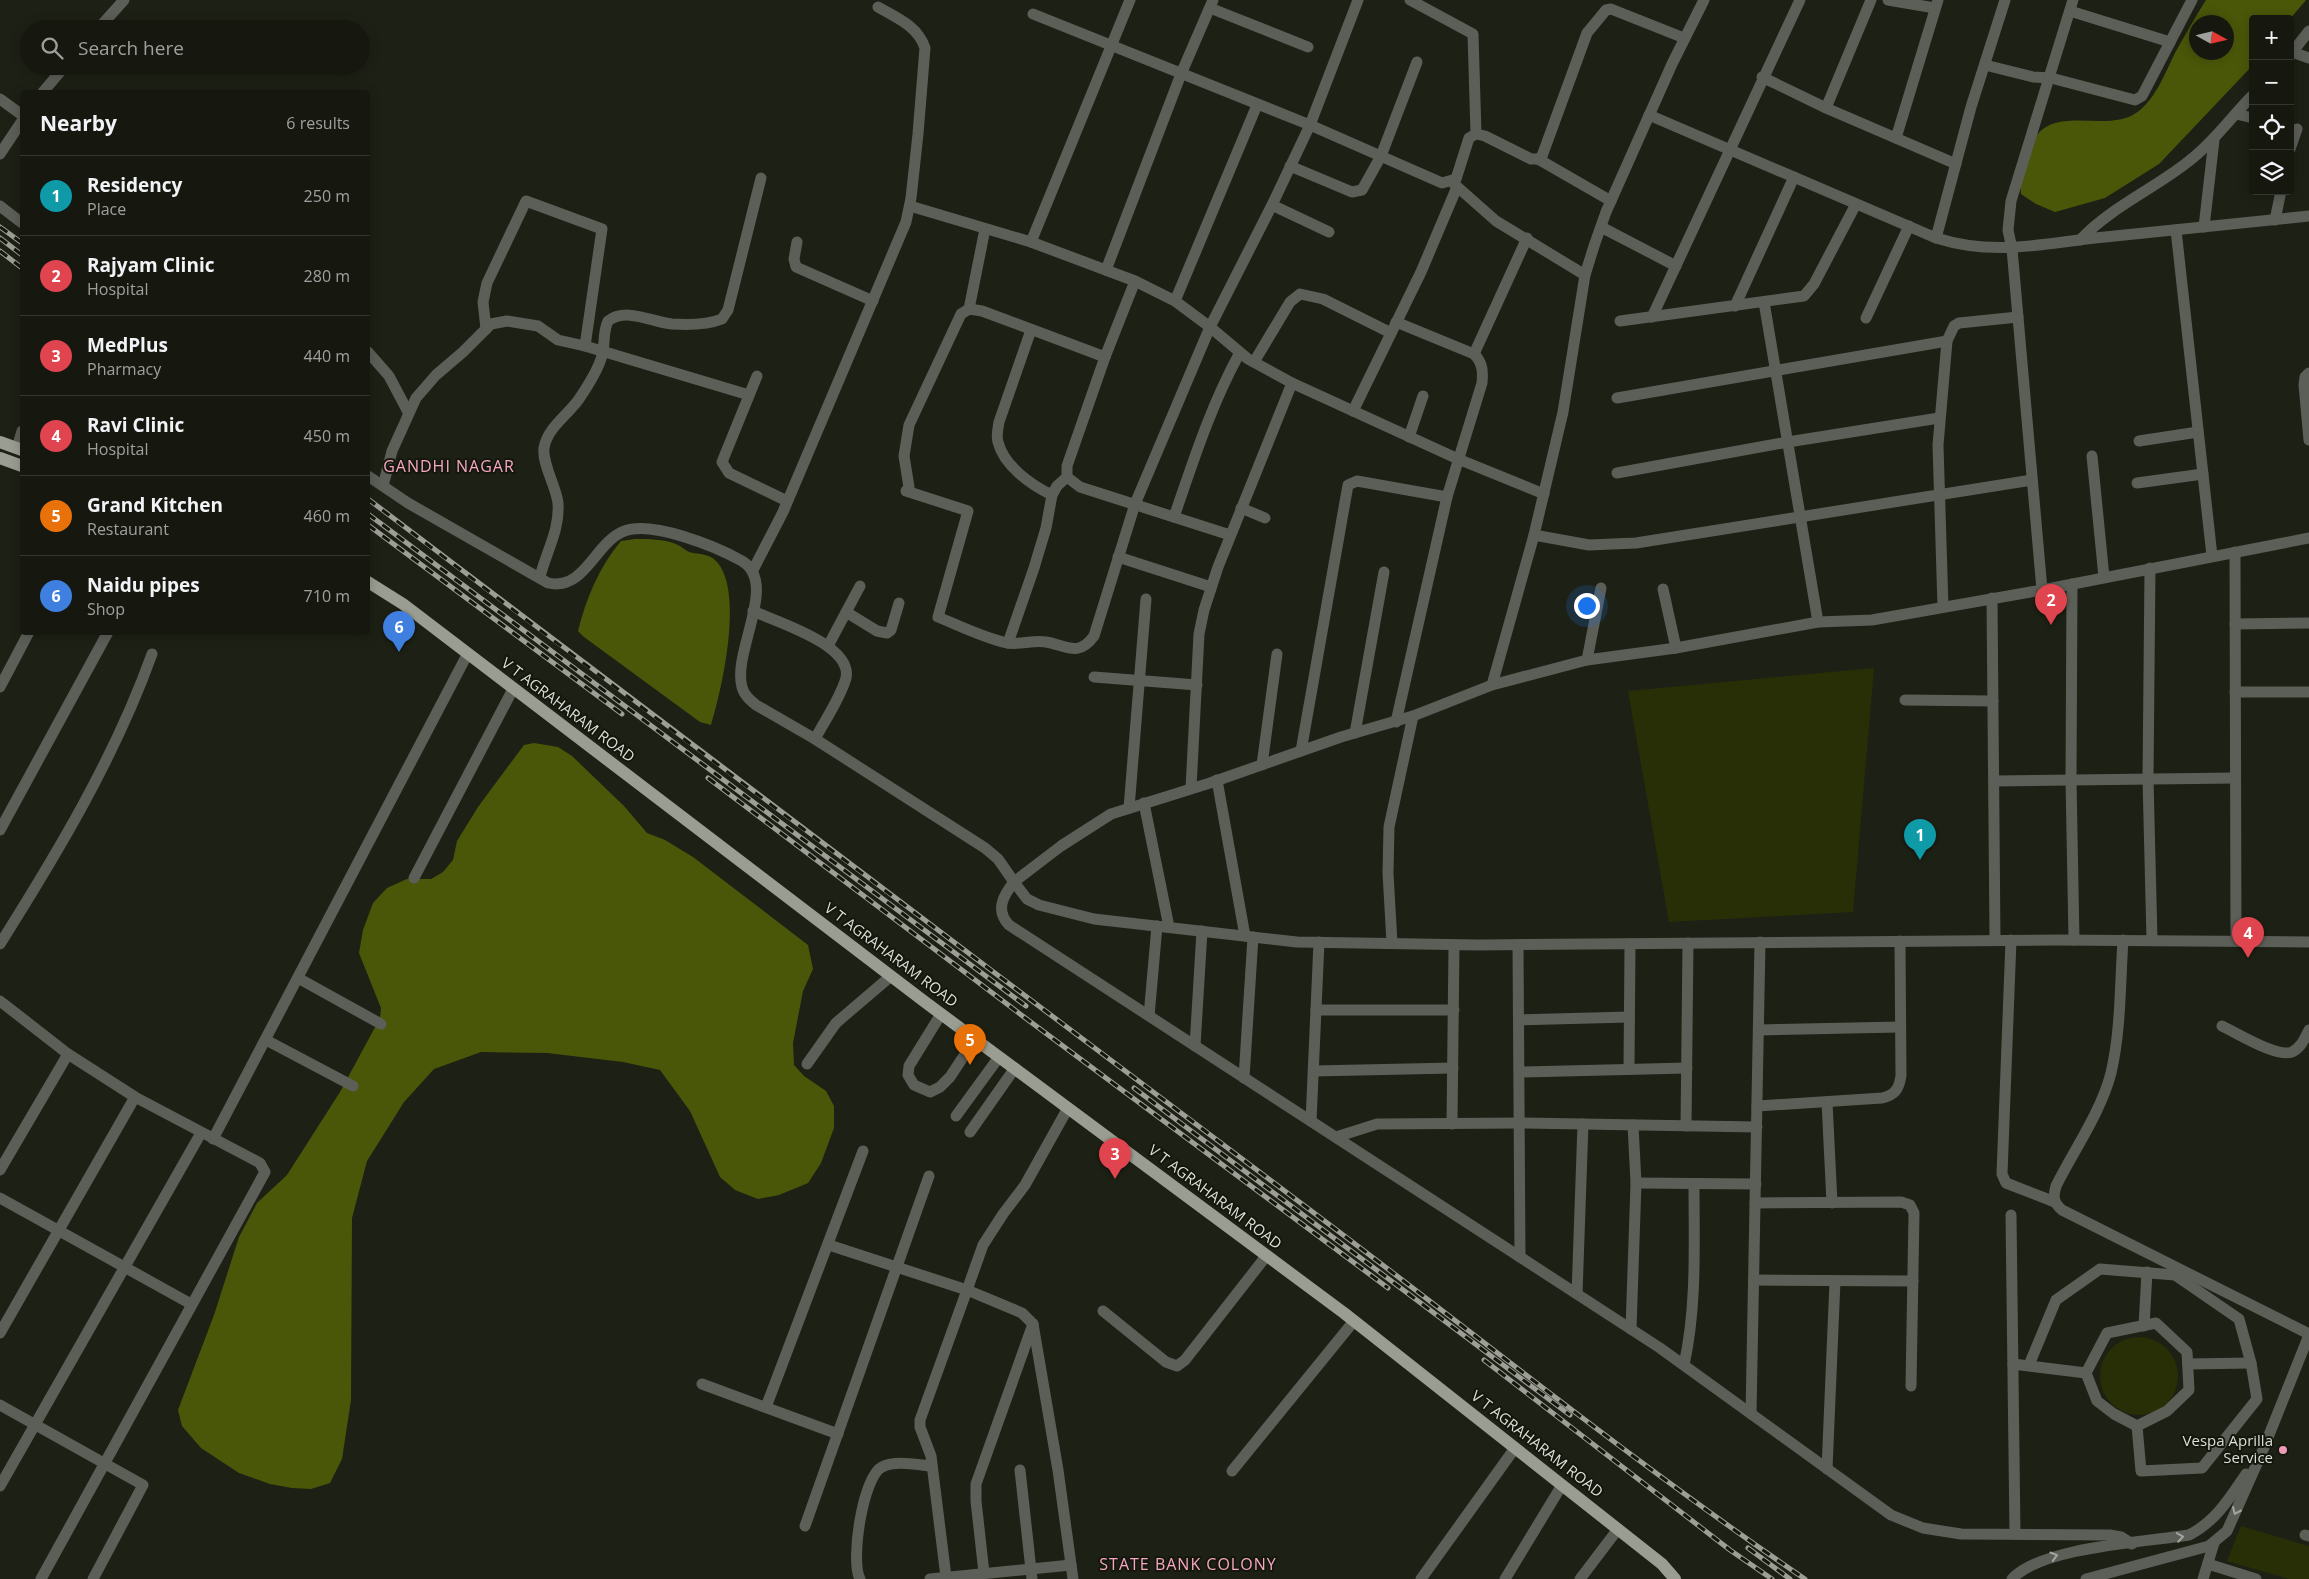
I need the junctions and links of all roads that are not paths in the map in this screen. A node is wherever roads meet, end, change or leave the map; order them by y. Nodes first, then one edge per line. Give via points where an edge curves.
1 (124, 0) edge
2 (1130, 0) edge
3 (1358, 0) edge
4 (1410, 0) edge
5 (1704, 0) edge
6 (1800, 0) edge
7 (1871, 0) edge
8 (1888, 0) edge
9 (2005, 0) edge
10 (2192, 0) edge
11 (1211, 4) edge
12 (1936, 4) edge
13 (2072, 5) edge
14 (878, 7) dead end
15 (1033, 14) dead end
16 (106, 20) edge
17 (2309, 31) edge
18 (1684, 38) junction
19 (2170, 42) junction
20 (1111, 44) junction
21 (1308, 47) dead end
22 (2294, 49) edge
23 (2294, 54) edge
24 (2309, 58) edge
25 (1417, 62) dead end
26 (1985, 65) junction
27 (1181, 74) junction
28 (57, 75) edge
29 (1762, 77) junction
30 (2051, 78) junction
31 (45, 90) edge
32 (0, 98) edge
33 (2249, 99) edge
34 (1257, 105) junction
35 (1826, 108) junction
36 (20, 113) edge
37 (2236, 114) junction
38 (1649, 115) junction
39 (2249, 117) edge
40 (20, 124) edge
41 (1310, 124) junction
42 (2294, 128) edge
43 (2309, 131) edge
44 (1476, 134) junction
45 (1896, 138) junction
46 (2214, 140) junction
47 (1729, 150) junction
48 (0, 154) edge
49 (1381, 156) junction
50 (1538, 160) junction
51 (1956, 164) junction
52 (1290, 166) junction
53 (1794, 177) junction
54 (761, 178) dead end
55 (1455, 184) junction
56 (2280, 195) edge
57 (1611, 201) junction
58 (1856, 204) junction
59 (1272, 205) junction
60 (0, 206) edge
61 (910, 206) junction
62 (2309, 216) edge
63 (2274, 220) junction
64 (20, 221) edge
65 (1908, 226) junction
66 (1601, 227) junction
67 (2204, 227) junction
68 (985, 229) junction
69 (2176, 230) junction
70 (1329, 232) dead end
71 (1527, 238) junction
72 (1936, 238) junction
73 (2080, 240) junction
74 (797, 242) dead end
75 (1031, 242) junction
76 (2012, 249) junction
77 (1676, 266) junction
78 (1106, 270) junction
79 (1585, 275) junction
80 (1135, 281) junction
81 (873, 301) junction
82 (1175, 301) junction
83 (1764, 302) junction
84 (1735, 306) junction
85 (969, 310) junction
86 (1652, 317) junction
87 (2018, 317) junction
88 (1866, 318) dead end
89 (1396, 322) junction
90 (1620, 322) dead end
91 (1210, 326) junction
92 (486, 329) junction
93 (1032, 330) junction
94 (1391, 333) junction
95 (1947, 341) junction
96 (585, 346) junction
97 (603, 352) junction
98 (370, 354) edge
99 (1474, 354) junction
100 (1238, 356) dead end
101 (1105, 357) junction
102 (1254, 362) junction
103 (1777, 370) junction
104 (2309, 373) edge
105 (758, 376) dead end
106 (1292, 382) junction
107 (749, 395) junction
108 (1423, 396) dead end
109 (1617, 398) dead end
110 (408, 412) junction
111 (1353, 412) junction
112 (1939, 418) junction
113 (2308, 426) edge
114 (2198, 432) junction
115 (1409, 437) junction
116 (2309, 440) edge
117 (0, 442) edge
118 (1788, 442) junction
119 (2139, 442) dead end
120 (20, 449) edge
121 (2092, 456) dead end
122 (0, 458) edge
123 (1458, 459) junction
124 (20, 465) edge
125 (1617, 473) dead end
126 (2202, 474) junction
127 (370, 477) edge
128 (1067, 477) junction
129 (2032, 480) junction
130 (2137, 483) dead end
131 (384, 486) junction
132 (1544, 494) junction
133 (1939, 494) junction
134 (1052, 495) junction
135 (1447, 498) junction
136 (787, 501) junction
137 (1135, 504) junction
138 (1240, 508) junction
139 (1800, 516) junction
140 (1174, 517) junction
141 (1265, 518) dead end
142 (1534, 535) junction
143 (1230, 536) junction
144 (2309, 538) edge
145 (2235, 552) junction
146 (2212, 556) junction
147 (1118, 557) junction
148 (2150, 568) junction
149 (753, 570) junction
150 (1384, 572) dead end
151 (540, 577) junction
152 (2104, 577) junction
153 (370, 583) edge
154 (2072, 584) junction
155 (860, 586) dead end
156 (1211, 587) junction
157 (1601, 588) dead end
158 (1663, 589) dead end
159 (2042, 590) junction
160 (1992, 598) junction
161 (1146, 599) dead end
162 (899, 603) dead end
163 (1943, 607) junction
164 (753, 611) junction
165 (846, 612) junction
166 (1818, 622) junction
167 (2309, 623) edge
168 (2235, 624) junction
169 (27, 635) edge
170 (106, 635) edge
171 (1008, 643) junction
172 (828, 646) junction
173 (1676, 648) junction
174 (152, 654) dead end
175 (1277, 654) dead end
176 (467, 655) junction
177 (1587, 660) junction
178 (1094, 677) dead end
179 (1138, 680) junction
180 (1197, 685) junction
181 (1492, 685) junction
182 (0, 687) edge
183 (513, 689) junction
184 (2235, 692) junction
185 (2309, 692) edge
186 (1905, 700) dead end
187 (1993, 700) junction
188 (1414, 716) junction
189 (1396, 722) junction
190 (1355, 733) junction
191 (815, 739) junction
192 (1301, 751) junction
193 (1262, 765) junction
194 (2236, 778) junction
195 (2148, 779) junction
196 (1217, 780) junction
197 (2071, 780) junction
198 (1994, 781) junction
199 (1191, 788) junction
200 (1144, 803) junction
201 (1129, 808) junction
202 (0, 830) edge
203 (414, 878) dead end
204 (1014, 882) junction
205 (1163, 927) junction
206 (1202, 931) junction
207 (1249, 936) junction
208 (1995, 940) junction
209 (2011, 940) junction
210 (2074, 940) junction
211 (2123, 940) junction
212 (2152, 940) junction
213 (1900, 941) junction
214 (2236, 941) junction
215 (1319, 942) junction
216 (1760, 942) junction
217 (2309, 942) edge
218 (1688, 943) junction
219 (0, 944) edge
220 (1392, 944) junction
221 (1630, 944) junction
222 (1454, 945) junction
223 (1518, 945) junction
224 (891, 976) junction
225 (298, 978) junction
226 (2, 1007) edge
227 (1316, 1010) junction
228 (1454, 1010) junction
229 (942, 1014) junction
230 (1149, 1016) junction
231 (1629, 1017) junction
232 (1519, 1020) junction
233 (381, 1024) dead end
234 (2222, 1026) dead end
235 (1900, 1027) junction
236 (1759, 1030) junction
237 (2309, 1030) edge
238 (975, 1039) junction
239 (266, 1040) junction
240 (1195, 1046) junction
241 (68, 1054) junction
242 (1000, 1057) junction
243 (807, 1064) dead end
244 (1015, 1068) junction
245 (1453, 1068) junction
246 (1687, 1068) junction
247 (1629, 1069) junction
248 (1314, 1071) junction
249 (1520, 1072) junction
250 (1244, 1078) junction
251 (353, 1086) dead end
252 (135, 1097) junction
253 (1827, 1102) junction
254 (1757, 1106) junction
255 (1068, 1108) junction
256 (956, 1116) dead end
257 (1311, 1121) junction
258 (1521, 1123) junction
259 (1452, 1124) junction
260 (1583, 1124) junction
261 (1633, 1125) junction
262 (1686, 1126) junction
263 (1757, 1127) junction
264 (970, 1132) dead end
265 (202, 1133) junction
266 (1336, 1137) junction
267 (213, 1139) junction
268 (863, 1151) dead end
269 (0, 1170) edge
270 (929, 1176) dead end
271 (1636, 1183) junction
272 (1694, 1184) junction
273 (1756, 1184) junction
274 (0, 1198) edge
275 (2055, 1202) junction
276 (1755, 1203) junction
277 (1832, 1203) junction
278 (2011, 1215) dead end
279 (58, 1232) junction
280 (829, 1245) junction
281 (1267, 1256) junction
282 (1520, 1257) junction
283 (898, 1268) junction
284 (124, 1269) junction
285 (2148, 1272) junction
286 (1754, 1280) junction
287 (1835, 1280) junction
288 (1913, 1281) junction
289 (967, 1290) junction
290 (1577, 1294) junction
291 (191, 1304) junction
292 (1103, 1311) dead end
293 (1354, 1321) junction
294 (1033, 1324) junction
295 (2144, 1326) junction
296 (1631, 1329) junction
297 (0, 1333) edge
298 (2309, 1334) edge
299 (2251, 1363) junction
300 (2013, 1364) junction
301 (2188, 1364) junction
302 (1684, 1365) junction
303 (2028, 1365) junction
304 (2086, 1373) junction
305 (702, 1384) dead end
306 (1911, 1386) dead end
307 (0, 1405) edge
308 (766, 1407) junction
309 (1751, 1414) junction
310 (35, 1425) junction
311 (2138, 1426) junction
312 (838, 1434) junction
313 (1515, 1448) junction
314 (2263, 1450) junction
315 (105, 1464) junction
316 (932, 1466) junction
317 (1827, 1469) junction
318 (1020, 1470) dead end
319 (1232, 1471) dead end
320 (1562, 1485) junction
321 (0, 1486) edge
322 (806, 1526) dead end
323 (1618, 1529) junction
324 (2015, 1534) junction
325 (2214, 1542) junction
326 (2132, 1544) junction
327 (2208, 1564) junction
328 (1071, 1565) junction
329 (984, 1573) junction
330 (1032, 1574) edge
331 (946, 1577) junction
332 (41, 1579) edge
333 (93, 1579) edge
334 (860, 1579) edge
335 (930, 1579) edge
336 (1073, 1579) edge
337 (1421, 1579) edge
338 (1505, 1579) edge
339 (1580, 1579) edge
340 (1675, 1579) edge
341 (2012, 1579) edge
342 (2086, 1579) edge
343 (2203, 1579) edge
344 (2256, 1579) edge

1 - 16 street
2 - 20 street
3 - 41 street
4 - 44 street via 1473,34
5 - 18 street
6 - 29 street
7 - 35 street
8 - 12 street
9 - 26 street
10 - 19 street
11 - 21 street
11 - 27 street
12 - 45 street
13 - 19 street
13 - 30 street
14 - 61 street via 915,29 925,48
15 - 20 street
17 - 22 street
18 - 38 street
18 - 50 street via 1611,9 1603,13 1587,33 1544,152
19 - 30 street via 2142,96 2135,100
20 - 27 street
20 - 75 street
23 - 24 street
25 - 49 street
26 - 30 street
26 - 51 street
27 - 34 street
27 - 78 street
28 - 31 street
29 - 35 street
29 - 47 street
30 - 76 street via 2011,201 2008,230
32 - 36 street
33 - 37 street
34 - 41 street
34 - 82 street
35 - 45 street
37 - 39 street
37 - 46 street
38 - 47 street
38 - 57 street
40 - 48 street
41 - 49 street
41 - 52 street
42 - 43 street
44 - 50 street
44 - 55 street via 1469,138
45 - 51 street
46 - 67 street
46 - 73 street via 2168,177 2096,222
47 - 53 street
47 - 77 street
49 - 52 street via 1366,187 1357,192
49 - 55 street via 1436,181
50 - 57 street
51 - 72 street
52 - 59 street
53 - 58 street
53 - 84 street
54 - 97 street via 728,310 722,319 700,324 671,324 623,315 613,317 604,331
55 - 71 street via 1496,221
55 - 89 street via 1421,272
56 - 63 street
57 - 66 street
58 - 65 street
58 - 83 street via 1808,293
59 - 70 street
59 - 91 street
60 - 64 street
61 - 68 street
61 - 81 street
62 - 63 street
63 - 67 street
65 - 72 street
65 - 88 street
66 - 77 street
66 - 79 street
67 - 69 street
68 - 75 street
68 - 85 street
69 - 73 street
69 - 114 street
71 - 79 street
71 - 99 street
72 - 76 street via 1960,245
73 - 76 street
74 - 81 street via 796,267
75 - 78 street
76 - 87 street
77 - 86 street
78 - 80 street
79 - 132 street via 1572,365
80 - 82 street
80 - 101 street
81 - 136 street
82 - 91 street
83 - 84 street
83 - 103 street
84 - 86 street
85 - 93 street via 982,311
85 - 171 street via 961,314 909,426 904,456 909,487 906,491 968,511 938,617
86 - 90 street
87 - 95 street via 1959,323
87 - 129 street
89 - 94 street
89 - 99 street
91 - 102 street
91 - 137 street
92 - 96 street via 498,321 538,326 558,340
92 - 96 street via 483,302 487,283 526,201 602,229
92 - 110 street via 424,387
93 - 101 street
93 - 134 street via 999,422 997,438 1000,448 1023,479
94 - 102 street via 1323,299 1300,294 1290,302
94 - 111 street
95 - 103 street
95 - 112 street
96 - 97 street
97 - 107 street
97 - 151 street via 581,397 556,426 544,448 558,517
98 - 110 street via 389,376
99 - 123 street via 1482,364 1482,384
100 - 140 street via 1207,420
101 - 128 street via 1067,466
102 - 106 street
103 - 109 street
103 - 118 street
104 - 113 street via 2304,381
105 - 107 street
106 - 111 street
106 - 138 street
107 - 136 street via 723,456 724,467 729,473
108 - 115 street
110 - 131 street via 392,451
111 - 115 street
112 - 118 street
112 - 133 street
113 - 116 street
114 - 119 street
114 - 126 street
115 - 123 street
117 - 120 main road
118 - 125 street
118 - 139 street
121 - 152 street
122 - 124 main road
123 - 132 street
123 - 135 street
126 - 130 street
126 - 146 street
127 - 131 street
128 - 134 street
128 - 137 street via 1080,487
129 - 133 street
129 - 159 street
131 - 151 street
132 - 142 street
133 - 139 street
133 - 163 street
134 - 171 street via 1046,528
135 - 189 street
135 - 192 street via 1357,481 1348,485
136 - 149 street
137 - 140 street
137 - 147 street
138 - 141 street
138 - 143 street
139 - 142 street via 1611,545 1589,545
139 - 166 street
140 - 143 street
142 - 181 street
143 - 156 street
144 - 145 street
145 - 146 street
145 - 168 street
146 - 148 street
147 - 156 street
147 - 171 street via 1094,636 1086,645 1071,648 1047,642
148 - 152 street
148 - 195 street
149 - 151 street via 742,561 679,534 643,529 624,531 609,540 578,576 568,582 555,584
149 - 164 street via 757,592
150 - 190 street
152 - 154 street
153 - 176 main road, V T AGRAHARAM ROAD via 403,604
154 - 159 street
154 - 197 street
155 - 165 street
156 - 180 street via 1200,634
157 - 177 street
158 - 173 street
159 - 160 street
160 - 163 street
160 - 187 street
161 - 179 street
162 - 165 street via 891,630 887,633 877,631
163 - 166 street via 1872,620
164 - 172 street
164 - 191 street via 742,664 741,685 745,694 756,705
165 - 172 street
166 - 173 street
167 - 168 street
168 - 184 street
169 - 182 street
170 - 202 street
172 - 191 street via 844,662 846,676
173 - 177 street
174 - 219 street via 132,705 91,789 56,855
175 - 193 street
176 - 183 main road, V T AGRAHARAM ROAD
176 - 225 street
177 - 181 street
178 - 179 street
179 - 180 street
179 - 201 street
180 - 199 street
181 - 188 street
183 - 203 street
183 - 224 main road, V T AGRAHARAM ROAD
184 - 185 street
184 - 194 street
186 - 187 street
187 - 198 street
188 - 189 street
188 - 220 street via 1390,827 1388,864
189 - 190 street
190 - 192 street
191 - 204 street via 985,848 998,859
192 - 193 street
193 - 196 street
194 - 195 street
194 - 214 street
195 - 197 street
195 - 212 street
196 - 199 street
196 - 207 street
197 - 198 street
197 - 210 street
198 - 208 street
199 - 200 street
200 - 201 street
200 - 205 street
201 - 204 street via 1111,814 1078,835
204 - 205 street via 1027,898 1039,905 1094,919
204 - 230 street via 1002,898 1002,916 1008,924
205 - 206 street
205 - 230 street
206 - 207 street
206 - 240 street
207 - 215 street
207 - 250 street
208 - 209 street
208 - 213 street
209 - 210 street
209 - 275 street via 2002,1174 2006,1183
210 - 211 street
211 - 212 street
211 - 275 street via 2110,1074 2098,1106 2056,1186
212 - 214 street
213 - 216 street
213 - 235 street
214 - 217 street
215 - 220 street
215 - 227 street
216 - 218 street
216 - 236 street
218 - 221 street
218 - 246 street
220 - 222 street
221 - 223 street
221 - 231 street
222 - 223 street
222 - 228 street
223 - 232 street
224 - 229 main road, V T AGRAHARAM ROAD
224 - 243 street via 836,1023
225 - 233 street
225 - 239 street
226 - 241 street
227 - 228 street
227 - 248 street
228 - 245 street
229 - 238 main road, V T AGRAHARAM ROAD
229 - 238 street via 909,1066 908,1075 914,1085 930,1092 940,1088
230 - 240 street
231 - 232 street
231 - 247 street
232 - 249 street
234 - 237 street via 2284,1053 2293,1052 2301,1045
235 - 236 street
235 - 253 street via 1901,1076 1895,1093 1882,1098
236 - 254 street
238 - 242 main road, V T AGRAHARAM ROAD
239 - 251 street
239 - 267 street
240 - 250 street
241 - 252 street
241 - 269 street
242 - 244 main road, V T AGRAHARAM ROAD
242 - 256 street
244 - 255 main road, V T AGRAHARAM ROAD
244 - 264 street
245 - 248 street
245 - 259 street
246 - 247 street
246 - 262 street
247 - 249 street
248 - 257 street
249 - 258 street
250 - 257 street
252 - 265 street
252 - 279 street
253 - 254 street
253 - 277 street
254 - 263 street
255 - 281 main road, V T AGRAHARAM ROAD
255 - 289 street via 1043,1156 984,1245
257 - 266 street
258 - 259 street
258 - 260 street
258 - 282 street
259 - 266 street via 1377,1124
260 - 261 street
260 - 290 street
261 - 262 street
261 - 271 street
262 - 263 street
263 - 273 street
265 - 267 street
265 - 284 street
266 - 282 street
267 - 291 street via 260,1163 264,1172
268 - 280 street
270 - 283 street
271 - 272 street
271 - 296 street
272 - 273 street
272 - 302 street via 1692,1328
273 - 276 street
274 - 279 street
275 - 298 street via 2062,1210
276 - 277 street
276 - 286 street
277 - 288 street via 1901,1202 1910,1205 1914,1213
278 - 300 street
279 - 284 street
279 - 297 street
280 - 283 street
280 - 308 street
281 - 292 street via 1178,1366 1166,1362
281 - 293 main road, V T AGRAHARAM ROAD
282 - 290 street
283 - 289 street
283 - 312 street
284 - 291 street
284 - 310 street
285 - 295 street
285 - 299 street via 2175,1275 2239,1319
285 - 303 street via 2100,1269 2056,1300
286 - 287 street
286 - 309 street
287 - 288 street
287 - 317 street
288 - 306 street
289 - 294 street via 1022,1313
289 - 316 street via 920,1420
290 - 296 street
291 - 315 street
293 - 313 main road, V T AGRAHARAM ROAD
293 - 319 street
294 - 328 street
294 - 329 street via 976,1484
295 - 301 street via 2156,1323 2187,1352
295 - 304 street via 2107,1333
296 - 302 street
298 - 314 street
299 - 301 street
299 - 311 street via 2257,1399 2202,1468 2141,1471
300 - 303 street
300 - 324 street
301 - 311 street via 2189,1390 2167,1411
302 - 309 street
303 - 304 street
304 - 311 street via 2097,1401
305 - 308 street
307 - 310 street
308 - 312 street
309 - 317 street
310 - 315 street
310 - 321 street
312 - 322 street
313 - 320 main road, V T AGRAHARAM ROAD
313 - 337 street
314 -> 325 street via 2227,1531
326 -> 314 street via 2189,1535 2206,1527
315 - 332 street
315 - 333 street via 143,1485
316 - 331 street
316 - 334 street via 894,1464 875,1472 865,1497 856,1549
317 - 324 street via 1890,1516 1923,1528 1961,1534
318 - 330 street
320 - 323 main road, V T AGRAHARAM ROAD
320 - 338 street
323 - 339 street
323 - 340 main road, V T AGRAHARAM ROAD via 1662,1564
324 - 326 street via 2110,1535
325 - 327 street
325 - 342 street
341 -> 326 street via 2038,1561 2073,1551
327 - 343 street
327 - 344 street
328 - 330 street
328 - 336 street
329 - 330 street
329 - 331 street
331 - 335 street

